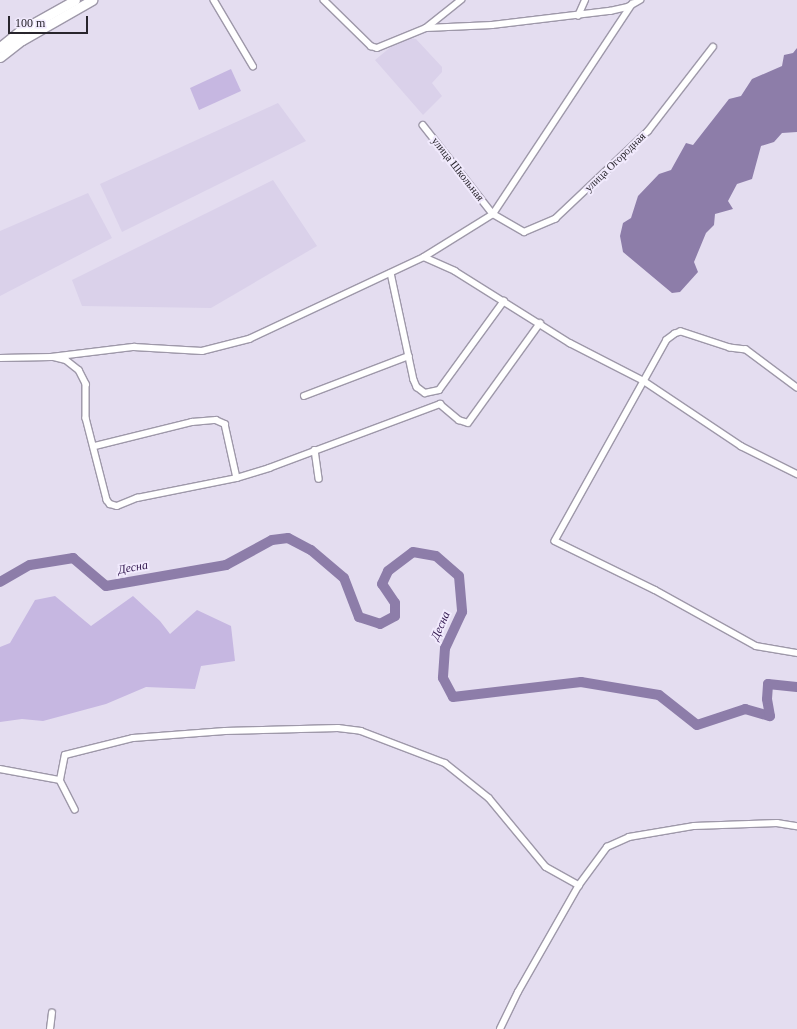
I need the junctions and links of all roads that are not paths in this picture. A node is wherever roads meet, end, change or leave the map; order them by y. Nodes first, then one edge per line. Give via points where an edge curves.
1 (75, 0) edge
2 (92, 0) edge
3 (214, 0) edge
4 (324, 0) edge
5 (462, 0) edge
6 (585, 0) edge
7 (640, 0) edge
8 (630, 4) edge
9 (578, 16) junction
10 (426, 28) junction
11 (0, 47) edge
12 (713, 47) dead end
13 (0, 57) edge
14 (253, 66) dead end
15 (423, 125) dead end
16 (493, 214) junction
17 (424, 257) junction
18 (391, 273) junction
19 (504, 301) junction
20 (540, 324) junction
21 (409, 356) junction
22 (51, 357) junction
23 (0, 358) edge
24 (644, 381) junction
25 (797, 388) edge
26 (304, 396) dead end
27 (95, 446) junction
28 (315, 450) junction
29 (797, 474) edge
30 (237, 478) junction
31 (320, 479) dead end
32 (797, 653) edge
33 (0, 769) edge
34 (60, 780) junction
35 (75, 808) dead end
36 (797, 826) edge
37 (578, 885) junction
38 (52, 1013) dead end
39 (50, 1029) edge
40 (500, 1029) edge

1 - 11 highway via 20,31
2 - 13 highway via 22,40
3 - 14 street
4 - 10 street via 377,48
5 - 10 street
6 - 9 street
7 - 8 street
8 - 9 street
8 - 16 street
9 - 10 street via 492,25
12 - 16 street, улица Огородная via 648,131 555,219 524,232
15 - 16 street, улица Школьная
16 - 17 street
17 - 18 street
17 - 19 street via 455,271
18 - 21 street
18 - 22 street via 249,339 202,351 134,347
19 - 20 street
19 - 21 street via 439,390 427,394 417,387
20 - 24 street via 590,354
20 - 28 street via 468,423 459,420 440,404
21 - 26 street
22 - 23 street
22 - 27 street via 66,360 79,370 86,384 86,418
24 - 25 street via 667,340 682,332 730,348 746,350
24 - 29 street via 741,446
24 - 32 street via 555,541 655,590 756,646
27 - 30 street via 197,421 220,420 225,424
27 - 30 street via 107,500 113,505
28 - 30 street
28 - 31 street
33 - 34 street
34 - 35 street
34 - 37 street via 65,755 133,738 225,731 338,728 361,731 445,763 489,798 546,866
36 - 37 street via 720,824 629,837 616,841 601,853
37 - 40 street
38 - 39 street

